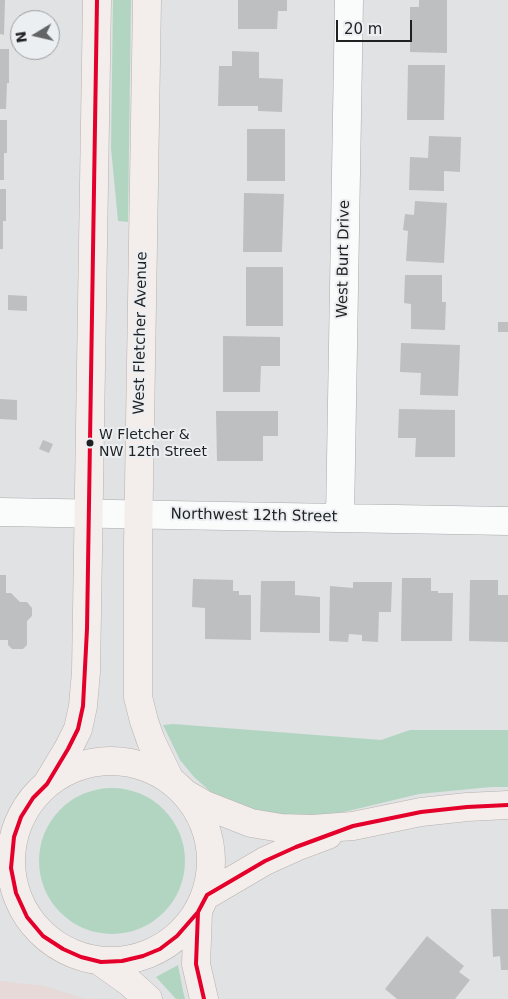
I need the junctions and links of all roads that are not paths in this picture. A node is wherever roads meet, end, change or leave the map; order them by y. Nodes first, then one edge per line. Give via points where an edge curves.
1 (97, 0) edge
2 (147, 0) edge
3 (349, 0) edge
4 (0, 512) edge
5 (89, 514) junction
6 (138, 514) junction
7 (340, 518) junction
8 (508, 521) edge
9 (47, 784) junction
10 (177, 786) junction
11 (508, 804) edge
12 (353, 826) junction
13 (203, 904) junction
14 (101, 962) junction
15 (148, 999) edge
16 (204, 999) edge

1 - 5 main road
2 - 6 main road, West Fletcher Avenue
3 - 7 street, West Burt Drive
4 - 5 street, Northwest 12th Street
5 - 6 street, Northwest 12th Street
5 - 9 main road via 83,706 78,729
6 - 7 street, Northwest 12th Street
6 - 10 main road, West Fletcher Avenue via 138,697 151,741
7 - 8 street, Northwest 12th Street
9 - 10 main road via 89,763 108,761 149,768
9 - 14 main road via 21,817 14,837 11,868 16,893 27,917 44,936 81,958
10 - 12 main road via 205,805 251,823 312,829
10 - 13 main road, West Fletcher Avenue via 196,809 206,829 211,854 210,880
11 - 12 main road via 421,812
12 - 13 main road via 281,854
13 - 14 main road via 177,936 160,949 122,961
13 - 16 main road via 196,964
14 - 15 main road

